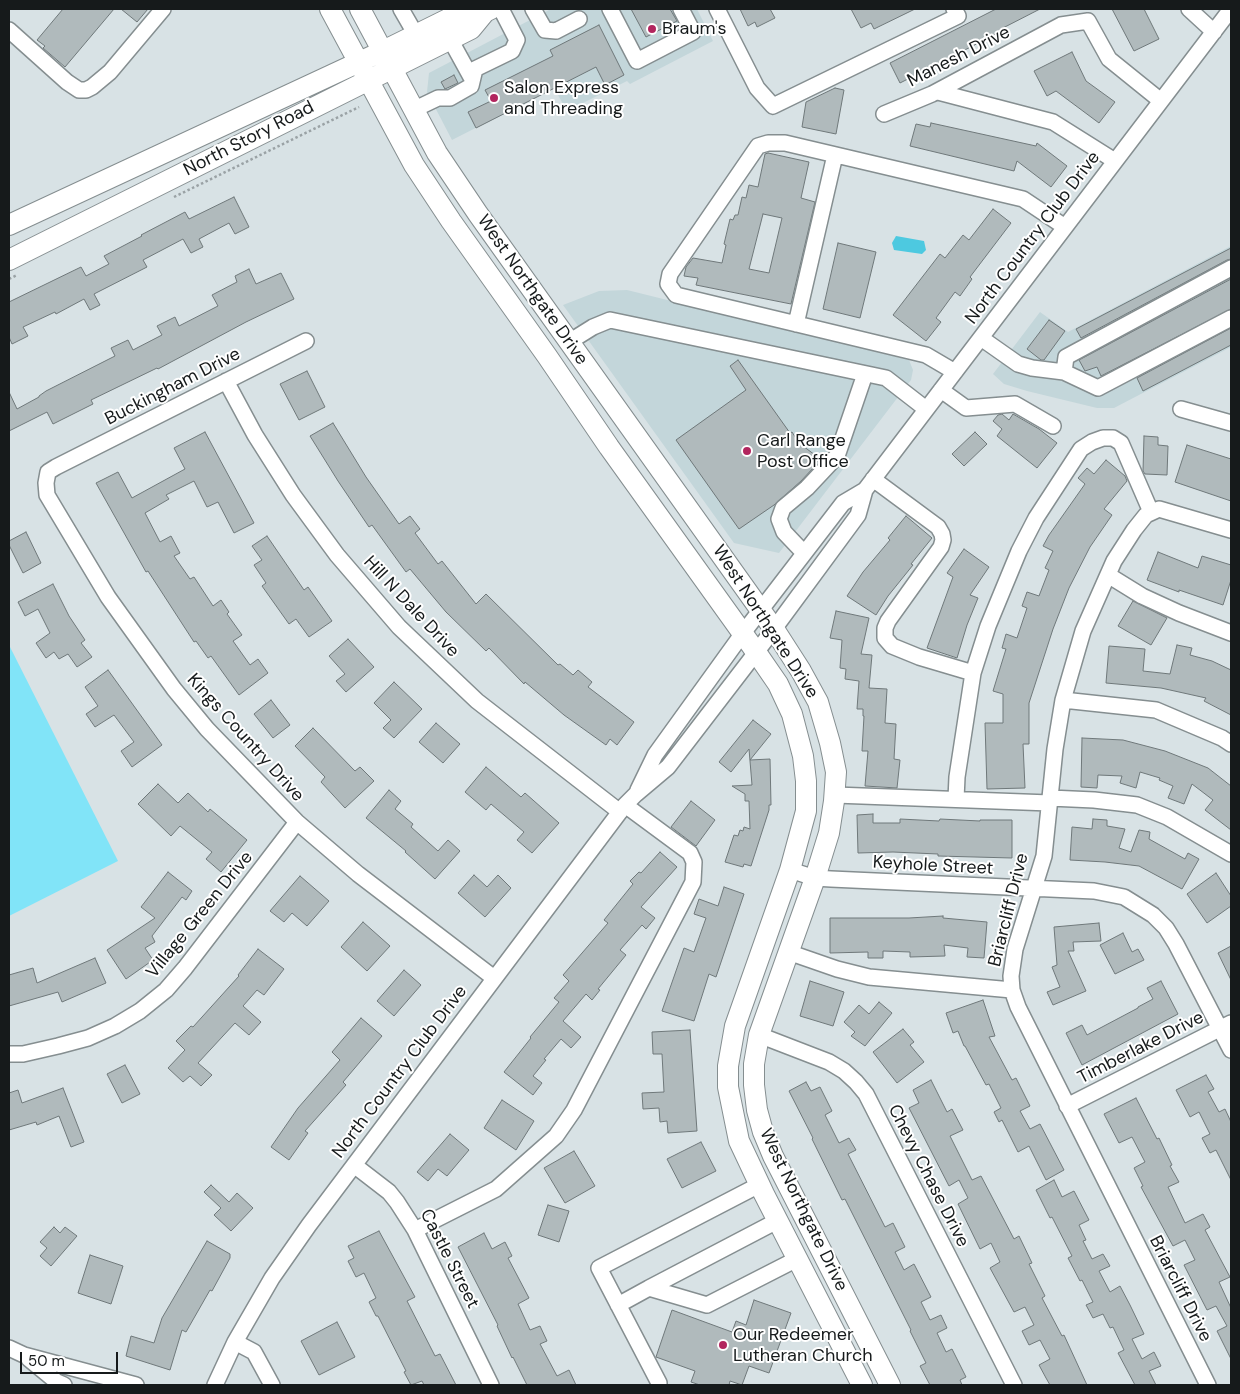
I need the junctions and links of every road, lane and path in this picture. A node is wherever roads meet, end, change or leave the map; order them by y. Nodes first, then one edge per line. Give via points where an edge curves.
1 (163, 9) edge
2 (330, 9) edge
3 (360, 9) edge
4 (401, 9) edge
5 (533, 9) edge
6 (610, 9) edge
7 (681, 9) edge
8 (717, 9) edge
9 (954, 9) edge
10 (1189, 9) edge
11 (1231, 9) edge
12 (492, 10) edge
13 (579, 18) dead end
14 (9, 30) edge
15 (1214, 32) junction
16 (416, 35) junction
17 (450, 39) junction
18 (388, 59) junction
19 (358, 61) junction
20 (472, 79) junction
21 (368, 80) junction
22 (938, 92) junction
23 (1161, 101) junction
24 (359, 107) dead end
25 (413, 110) junction
26 (884, 114) dead end
27 (835, 155) junction
28 (1115, 161) junction
29 (168, 200) dead end
30 (9, 226) edge
31 (1065, 228) junction
32 (13, 267) edge
33 (1231, 268) edge
34 (9, 280) edge
35 (1231, 318) edge
36 (796, 324) junction
37 (981, 338) junction
38 (306, 340) dead end
39 (569, 342) junction
40 (547, 356) junction
41 (955, 372) junction
42 (1064, 372) junction
43 (866, 374) junction
44 (226, 382) junction
45 (941, 390) junction
46 (1182, 408) dead end
47 (926, 409) junction
48 (1231, 423) edge
49 (1053, 426) dead end
50 (56, 467) joint
51 (869, 484) junction
52 (1151, 512) junction
53 (1231, 530) edge
54 (804, 553) junction
55 (1108, 574) junction
56 (760, 610) junction
57 (774, 629) junction
58 (1231, 632) edge
59 (743, 633) junction
60 (756, 652) junction
61 (973, 673) junction
62 (1063, 700) junction
63 (1231, 744) edge
64 (636, 794) junction
65 (835, 795) junction
66 (956, 798) junction
67 (1050, 801) junction
68 (623, 809) junction
69 (297, 822) junction
70 (1231, 854) edge
71 (790, 870) junction
72 (815, 878) junction
73 (1032, 889) junction
74 (788, 952) junction
75 (494, 978) junction
76 (1012, 990) junction
77 (1226, 1026) edge
78 (759, 1035) junction
79 (1231, 1050) edge
80 (9, 1054) edge
81 (1067, 1106) junction
82 (354, 1165) junction
83 (786, 1182) junction
84 (762, 1190) junction
85 (778, 1221) junction
86 (415, 1230) junction
87 (797, 1260) junction
88 (649, 1288) junction
89 (618, 1305) junction
90 (236, 1342) junction
91 (9, 1348) edge
92 (24, 1355) junction
93 (659, 1383) dead end
94 (64, 1385) edge
95 (136, 1385) edge
96 (215, 1385) edge
97 (272, 1385) edge
98 (491, 1385) edge
99 (862, 1385) edge
100 (890, 1385) edge
101 (1014, 1385) edge
102 (1208, 1385) edge

1 - 14 street via 110,72 86,90 79,90 67,82
2 - 19 main road, West Northgate Drive
3 - 18 main road, West Northgate Drive
4 - 16 street
5 - 13 street via 545,30 556,31
6 - 7 street via 637,61 693,32
8 - 9 street via 757,88 773,106 958,16
10 - 15 street
11 - 15 street, North Country Club Drive
12 - 16 main road, North Story Road via 462,12
12 - 17 main road, North Story Road via 471,29
12 - 20 street via 517,40 512,51 475,69
15 - 23 street, North Country Club Drive
16 - 18 main road, North Story Road
17 - 18 main road, North Story Road
17 - 20 street
18 - 19 main road, North Story Road
18 - 21 main road, North Story Road
18 - 25 main road, West Northgate Drive
19 - 21 main road, West Northgate Drive
19 - 30 main road, North Story Road
20 - 25 street via 471,86 450,98 438,98
21 - 32 main road, North Story Road
21 - 40 main road, West Northgate Drive via 414,165 450,221
22 - 23 street, Manesh Drive via 1061,25 1088,20 1109,59
22 - 26 street, Manesh Drive
22 - 28 street via 1053,122
23 - 28 street, North Country Club Drive
24 - 29 path
25 - 39 main road, West Northgate Drive via 437,153
27 - 31 street via 1023,199
27 - 36 street
27 - 36 street via 785,143 758,146 670,274 668,284 676,295
28 - 31 street, North Country Club Drive
31 - 37 street, North Country Club Drive
32 - 34 path
33 - 42 street via 1066,357
35 - 42 street via 1098,388
36 - 41 street via 926,355
37 - 41 street, North Country Club Drive
37 - 42 street via 1018,364
38 - 44 street, Buckingham Drive
39 - 40 main road
39 - 43 street via 610,320
39 - 56 main road, West Northgate Drive
40 - 59 main road, West Northgate Drive
41 - 45 street, North Country Club Drive
43 - 47 street via 886,378
43 - 54 street via 837,456 783,508 779,519 784,532
44 - 50 street, Buckingham Drive
44 - 68 street, Hill N Dale Drive via 292,495 337,555 399,627 477,700
45 - 47 street, North Country Club Drive
45 - 49 street via 966,408 1015,404
46 - 48 street
47 - 51 street, North Country Club Drive
50 - 69 street, Kings Country Drive via 48,472 47,495 108,597 174,689
51 - 54 street, North Country Club Drive via 843,502
51 - 57 street, North Country Club Drive via 858,515
51 - 61 street via 938,528 943,540 888,621 884,628 885,638 892,646 919,657
52 - 53 street via 1159,510
52 - 55 street, Briarcliff Drive via 1134,530
52 - 61 street via 1121,443 1113,438 1103,438 1081,449 1036,518 1019,551 988,626
54 - 56 street, North Country Club Drive
55 - 58 street via 1142,596
55 - 62 street, Briarcliff Drive via 1083,631
56 - 57 main road, West Northgate Drive
56 - 59 street, North Country Club Drive
57 - 60 street, North Country Club Drive
57 - 65 main road, West Northgate Drive via 818,702 836,772
59 - 60 main road, West Northgate Drive
59 - 64 street, North Country Club Drive via 654,755
60 - 64 street, North Country Club Drive via 668,767
60 - 71 main road, West Northgate Drive via 786,699 804,756 806,811
61 - 66 street
62 - 63 street via 1156,710
62 - 67 street, Briarcliff Drive
64 - 68 street, North Country Club Drive
65 - 66 street
65 - 72 main road, West Northgate Drive via 829,833
66 - 67 street
67 - 70 street via 1078,798 1137,805 1167,817
67 - 73 street, Briarcliff Drive via 1044,856
68 - 75 street, North Country Club Drive
68 - 86 street, Hill N Dale Drive via 690,853 694,862 693,882 574,1110 556,1136 496,1189
69 - 75 street, Kings Country Drive via 358,874
69 - 80 street, Village Green Drive via 185,968 166,990 140,1011 88,1038 23,1054
71 - 72 street, Keyhole Street
71 - 84 main road, West Northgate Drive via 734,1026 728,1066 731,1107 739,1141
72 - 73 street, Keyhole Street
72 - 74 main road, West Northgate Drive
73 - 76 street, Briarcliff Drive via 1011,966
73 - 77 street, Keyhole Street via 1109,893 1124,897 1153,915 1166,928
74 - 76 street via 869,977
74 - 78 main road, West Northgate Drive
75 - 82 street, North Country Club Drive
76 - 81 street, Briarcliff Drive
77 - 79 street, Keyhole Street
77 - 81 street, Timberlake Drive
78 - 83 main road, West Northgate Drive via 754,1064 757,1110 763,1132
78 - 101 street, Chevy Chase Drive via 829,1062 844,1071 866,1094
81 - 102 street, Briarcliff Drive
82 - 86 street, Castle Street via 389,1192
82 - 90 street, North Country Club Drive via 272,1278
83 - 84 main road
83 - 100 main road, West Northgate Drive
84 - 85 main road, West Northgate Drive
84 - 89 street via 599,1268
85 - 87 main road, West Northgate Drive
85 - 88 street
86 - 98 street, Castle Street
87 - 88 street via 707,1305
87 - 99 main road, West Northgate Drive
88 - 89 street
89 - 93 street
90 - 96 street, North Country Club Drive
90 - 97 street via 254,1352
91 - 92 street
92 - 94 street
92 - 95 street

